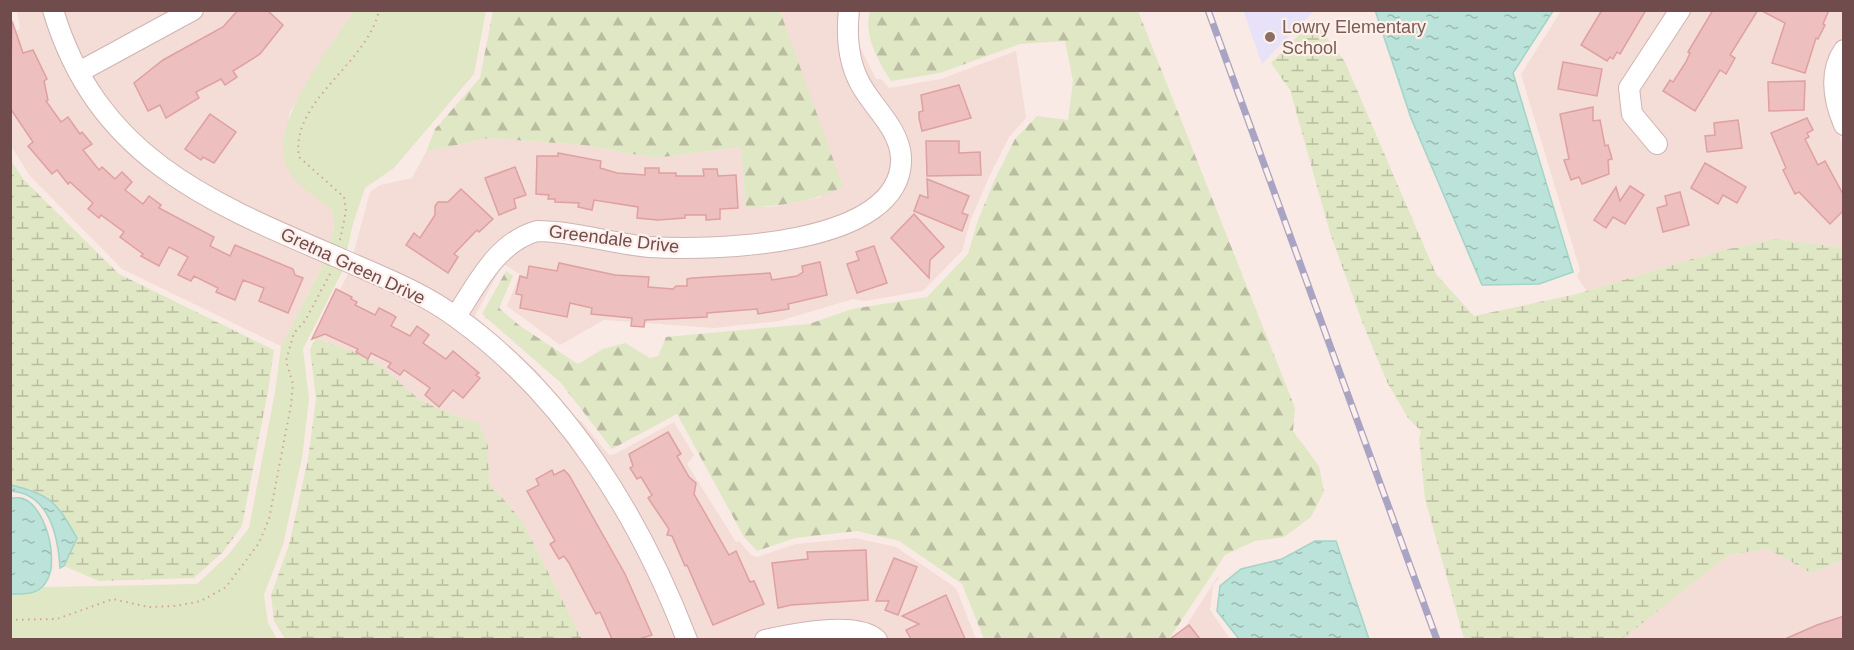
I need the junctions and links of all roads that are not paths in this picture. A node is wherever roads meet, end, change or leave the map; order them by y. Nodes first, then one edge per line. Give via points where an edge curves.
1 (53, 10) edge
2 (193, 10) edge
3 (849, 10) edge
4 (1680, 10) edge
5 (1844, 50) edge
6 (79, 72) junction
7 (1844, 125) edge
8 (1657, 144) dead end
9 (456, 316) junction
10 (687, 639) edge
11 (765, 639) edge
12 (877, 639) edge

1 - 6 street, Gretna Green Drive
2 - 6 street
3 - 9 street, Greendale Drive via 847,34 855,73 896,138 901,157 893,190 869,214 817,232 717,248 647,246 537,231 501,250
4 - 8 street via 1629,88 1632,114
5 - 7 street via 1833,82
6 - 9 street, Gretna Green Drive via 120,130 179,182 333,267 389,279
9 - 10 street, Gretna Green Drive via 541,390 576,433 632,525
11 - 12 street via 853,629

